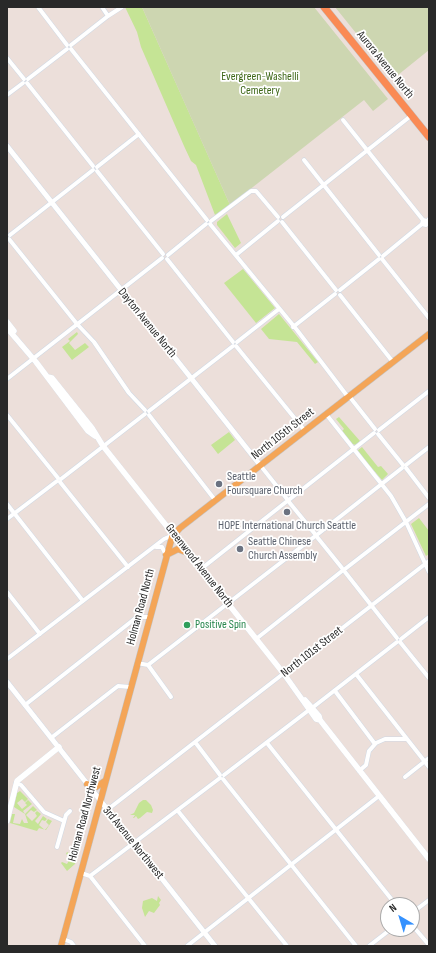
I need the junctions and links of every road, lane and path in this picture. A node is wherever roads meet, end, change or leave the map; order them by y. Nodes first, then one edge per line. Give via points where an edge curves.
1 (38, 7) edge
2 (102, 7) edge
3 (122, 7) edge
4 (324, 7) edge
5 (108, 16) junction
6 (69, 47) junction
7 (7, 58) edge
8 (25, 81) junction
9 (7, 95) edge
10 (412, 115) junction
11 (343, 120) dead end
12 (139, 134) junction
13 (429, 137) edge
14 (7, 146) edge
15 (368, 151) junction
16 (304, 160) dead end
17 (95, 168) junction
18 (324, 185) junction
19 (52, 203) junction
20 (280, 219) junction
21 (209, 222) junction
22 (426, 223) edge
23 (8, 237) edge
24 (236, 255) junction
25 (165, 256) junction
26 (381, 257) junction
27 (121, 290) junction
28 (338, 292) junction
29 (279, 309) junction
30 (429, 318) edge
31 (7, 322) edge
32 (77, 324) junction
33 (293, 327) junction
34 (7, 328) edge
35 (429, 334) edge
36 (21, 343) junction
37 (235, 344) junction
38 (33, 358) junction
39 (393, 362) junction
40 (7, 378) edge
41 (191, 378) junction
42 (429, 391) edge
43 (348, 397) junction
44 (147, 412) junction
45 (326, 414) junction
46 (7, 415) edge
47 (305, 431) junction
48 (376, 432) junction
49 (103, 446) junction
50 (429, 447) edge
51 (353, 450) junction
52 (260, 465) junction
53 (404, 467) junction
54 (59, 480) junction
55 (382, 484) junction
56 (429, 498) edge
57 (215, 500) junction
58 (288, 500) junction
59 (7, 504) edge
60 (429, 504) edge
61 (14, 514) junction
62 (7, 519) edge
63 (406, 522) junction
64 (174, 534) junction
65 (316, 535) junction
66 (150, 550) junction
67 (188, 553) junction
68 (166, 555) junction
69 (429, 561) edge
70 (425, 564) junction
71 (128, 567) junction
72 (201, 569) junction
73 (344, 570) junction
74 (429, 572) edge
75 (7, 592) edge
76 (83, 601) junction
77 (229, 604) junction
78 (372, 605) junction
79 (149, 617) junction
80 (429, 617) edge
81 (40, 634) junction
82 (256, 638) junction
83 (399, 640) junction
84 (7, 659) edge
85 (137, 663) junction
86 (148, 666) junction
87 (284, 674) junction
88 (356, 674) junction
89 (429, 678) edge
90 (7, 682) edge
91 (130, 687) junction
92 (335, 691) junction
93 (171, 697) dead end
94 (25, 705) junction
95 (311, 709) junction
96 (51, 738) junction
97 (406, 739) junction
98 (195, 742) junction
99 (266, 743) junction
100 (375, 744) junction
101 (59, 747) junction
102 (429, 758) edge
103 (425, 761) junction
104 (429, 767) edge
105 (360, 771) junction
106 (222, 777) junction
107 (405, 777) dead end
108 (105, 781) junction
109 (16, 783) junction
110 (87, 784) junction
111 (380, 796) junction
112 (100, 801) junction
113 (108, 810) junction
114 (178, 811) junction
115 (70, 812) dead end
116 (7, 820) edge
117 (64, 822) junction
118 (336, 830) junction
119 (134, 843) junction
120 (57, 847) dead end
121 (429, 859) edge
122 (292, 865) junction
123 (81, 873) junction
124 (90, 876) junction
125 (390, 897) edge
126 (249, 898) junction
127 (429, 900) edge
128 (420, 907) edge
129 (205, 932) junction
130 (420, 934) edge
131 (381, 937) edge
132 (62, 943) edge
133 (429, 945) edge
134 (74, 946) edge
135 (145, 946) edge
136 (187, 946) edge
137 (216, 946) edge
138 (287, 946) edge
139 (356, 946) edge
140 (369, 946) edge

1 - 6 street
2 - 5 street
3 - 5 street
4 - 10 highway, Aurora Avenue North
5 - 6 street
6 - 8 street
6 - 12 street
7 - 8 street
8 - 9 street
8 - 17 street
10 - 13 highway, Aurora Avenue North
10 - 15 street
11 - 15 street
12 - 17 street
12 - 21 street
14 - 19 street, Dayton Avenue North
15 - 18 street
15 - 22 street
16 - 18 street
17 - 19 street
17 - 25 street
18 - 20 street
18 - 26 street
19 - 23 street
19 - 27 street, Dayton Avenue North
20 - 21 street via 256,190
20 - 24 street
20 - 28 street
21 - 24 street
21 - 25 street
22 - 26 street
23 - 32 street
24 - 29 street
25 - 27 street
25 - 37 street
26 - 28 street
26 - 30 street
27 - 32 street
27 - 41 street, Dayton Avenue North
28 - 33 street
28 - 39 street
29 - 33 street
29 - 37 street
31 - 36 main road, Greenwood Avenue North
32 - 38 street
32 - 44 street via 94,342 129,392
33 - 43 street
34 - 36 main road, Greenwood Avenue North
35 - 39 main road, North 105th Street
36 - 38 main road, Greenwood Avenue North
37 - 41 street
37 - 47 street
38 - 40 street
38 - 49 main road, Greenwood Avenue North via 92,428
39 - 43 main road, North 105th Street
41 - 44 street
41 - 52 street, Dayton Avenue North
42 - 48 street
43 - 45 main road, North 105th Street
43 - 48 street
44 - 49 street
44 - 57 street
45 - 47 main road, North 105th Street
45 - 51 street
46 - 54 street
47 - 52 main road, North 105th Street
48 - 51 street
48 - 53 street
49 - 54 street
49 - 64 main road, Greenwood Avenue North
50 - 53 street
51 - 55 street
51 - 58 street
52 - 57 main road, North 105th Street
52 - 58 street, Dayton Avenue North
53 - 55 street
53 - 56 street
54 - 61 street
54 - 71 street
55 - 63 street
55 - 65 street
57 - 64 main road, North 105th Street
58 - 65 street, Dayton Avenue North
58 - 72 street
59 - 61 street
60 - 63 street
61 - 62 street
61 - 76 street
63 - 70 street
63 - 73 street
64 - 66 street, North 105th Street
64 - 67 main road, Greenwood Avenue North
64 - 68 main road, Holman Road North
65 - 73 street, Dayton Avenue North
65 - 77 street
66 - 68 street via 161,546
66 - 71 street, North 105th Street
67 - 68 main road via 178,549
67 - 72 main road, Greenwood Avenue North
68 - 79 main road, Holman Road North
69 - 70 street, North 101st Street
70 - 74 street
70 - 78 street, North 101st Street
71 - 76 street, North 105th Street
72 - 77 main road, Greenwood Avenue North
73 - 78 street, Dayton Avenue North
73 - 82 street
75 - 81 street
76 - 81 street, North 105th Street
77 - 82 main road, Greenwood Avenue North
77 - 86 street
78 - 83 street, Dayton Avenue North
78 - 87 street, North 101st Street
79 - 85 main road, Holman Road North
79 - 94 street via 137,617
80 - 83 street
81 - 84 street, North 105th Street
82 - 87 main road, Greenwood Avenue North
83 - 88 street
83 - 89 street, Dayton Avenue North
85 - 86 street
85 - 91 main road, Holman Road North
86 - 93 street
87 - 95 main road, Greenwood Avenue North
87 - 98 street, North 101st Street
88 - 92 street
88 - 97 street
90 - 94 street, 3rd Avenue Northwest
91 - 96 street via 118,686
91 - 108 main road, Holman Road Northwest
92 - 95 street
92 - 100 street
94 - 96 street, 3rd Avenue Northwest
95 - 99 street
95 - 105 main road, Greenwood Avenue North via 316,719 320,720
96 - 101 street, 3rd Avenue Northwest
97 - 100 street via 385,739
97 - 103 street
98 - 106 street
98 - 113 street, North 101st Street
99 - 106 street
99 - 118 street
100 - 105 street via 369,751 366,765
101 - 109 main road via 21,776
101 - 110 street, 3rd Avenue Northwest
102 - 103 street
103 - 104 street
103 - 107 street
105 - 111 main road, Greenwood Avenue North
106 - 114 street
106 - 122 street
108 - 110 main road via 96,787
108 - 112 main road, Holman Road Northwest
109 - 116 main road
109 - 117 street via 21,785 44,812
110 - 112 street, 3rd Avenue Northwest
111 - 118 street
111 - 121 main road, Greenwood Avenue North
112 - 113 street, 3rd Avenue Northwest
112 - 123 main road, Holman Road Northwest
113 - 119 street, 3rd Avenue Northwest
114 - 119 street
114 - 126 street
115 - 117 street
117 - 120 street
118 - 122 street
118 - 125 street
119 - 124 street
119 - 129 street, 3rd Avenue Northwest
122 - 126 street
122 - 139 street
123 - 124 street
123 - 132 main road, Holman Road Northwest
124 - 135 street
126 - 129 street
126 - 138 street
127 - 128 street
129 - 136 street
129 - 137 street, 3rd Avenue Northwest
130 - 133 street
131 - 140 street
132 - 134 street via 71,942

